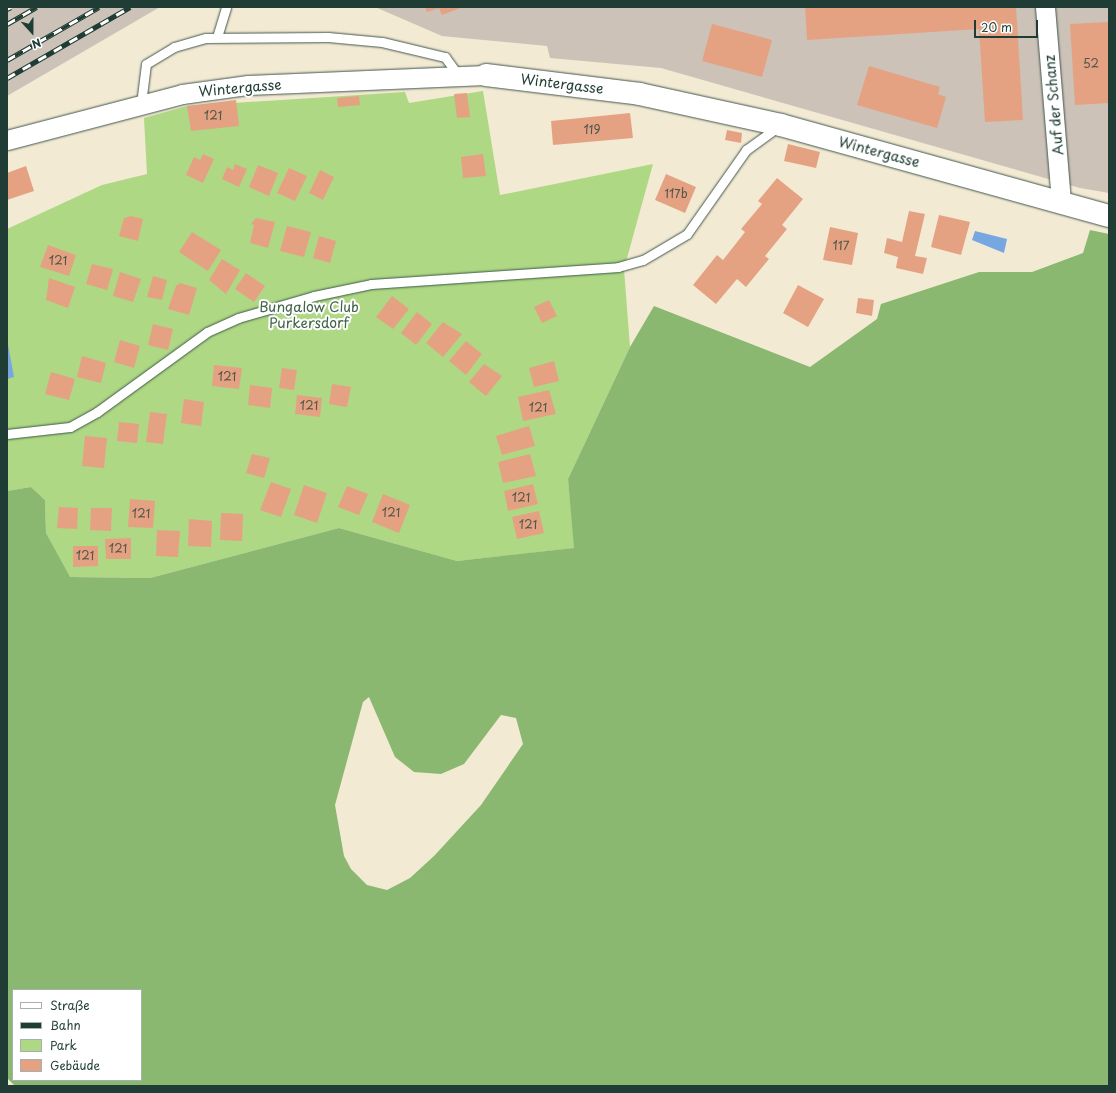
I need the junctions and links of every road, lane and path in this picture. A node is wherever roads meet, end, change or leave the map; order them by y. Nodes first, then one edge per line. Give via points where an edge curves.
1 (226, 7) edge
2 (1045, 7) edge
3 (217, 37) junction
4 (486, 75) joint
5 (460, 77) junction
6 (141, 104) junction
7 (781, 125) junction
8 (7, 140) edge
9 (1061, 203) junction
10 (1109, 216) edge
11 (7, 434) edge

1 - 3 lane
2 - 9 street, Auf der Schanz
3 - 5 lane via 328,37 382,42 445,57
3 - 6 lane via 174,47 146,64
4 - 5 street, Wintergasse
4 - 7 street, Wintergasse via 640,94
5 - 6 street, Wintergasse via 248,85
6 - 8 street, Wintergasse
7 - 9 street, Wintergasse
7 - 11 lane via 746,150 687,234 643,260 618,267 371,284 314,296 238,318 207,332 97,412 70,427
9 - 10 street, Wintergasse

